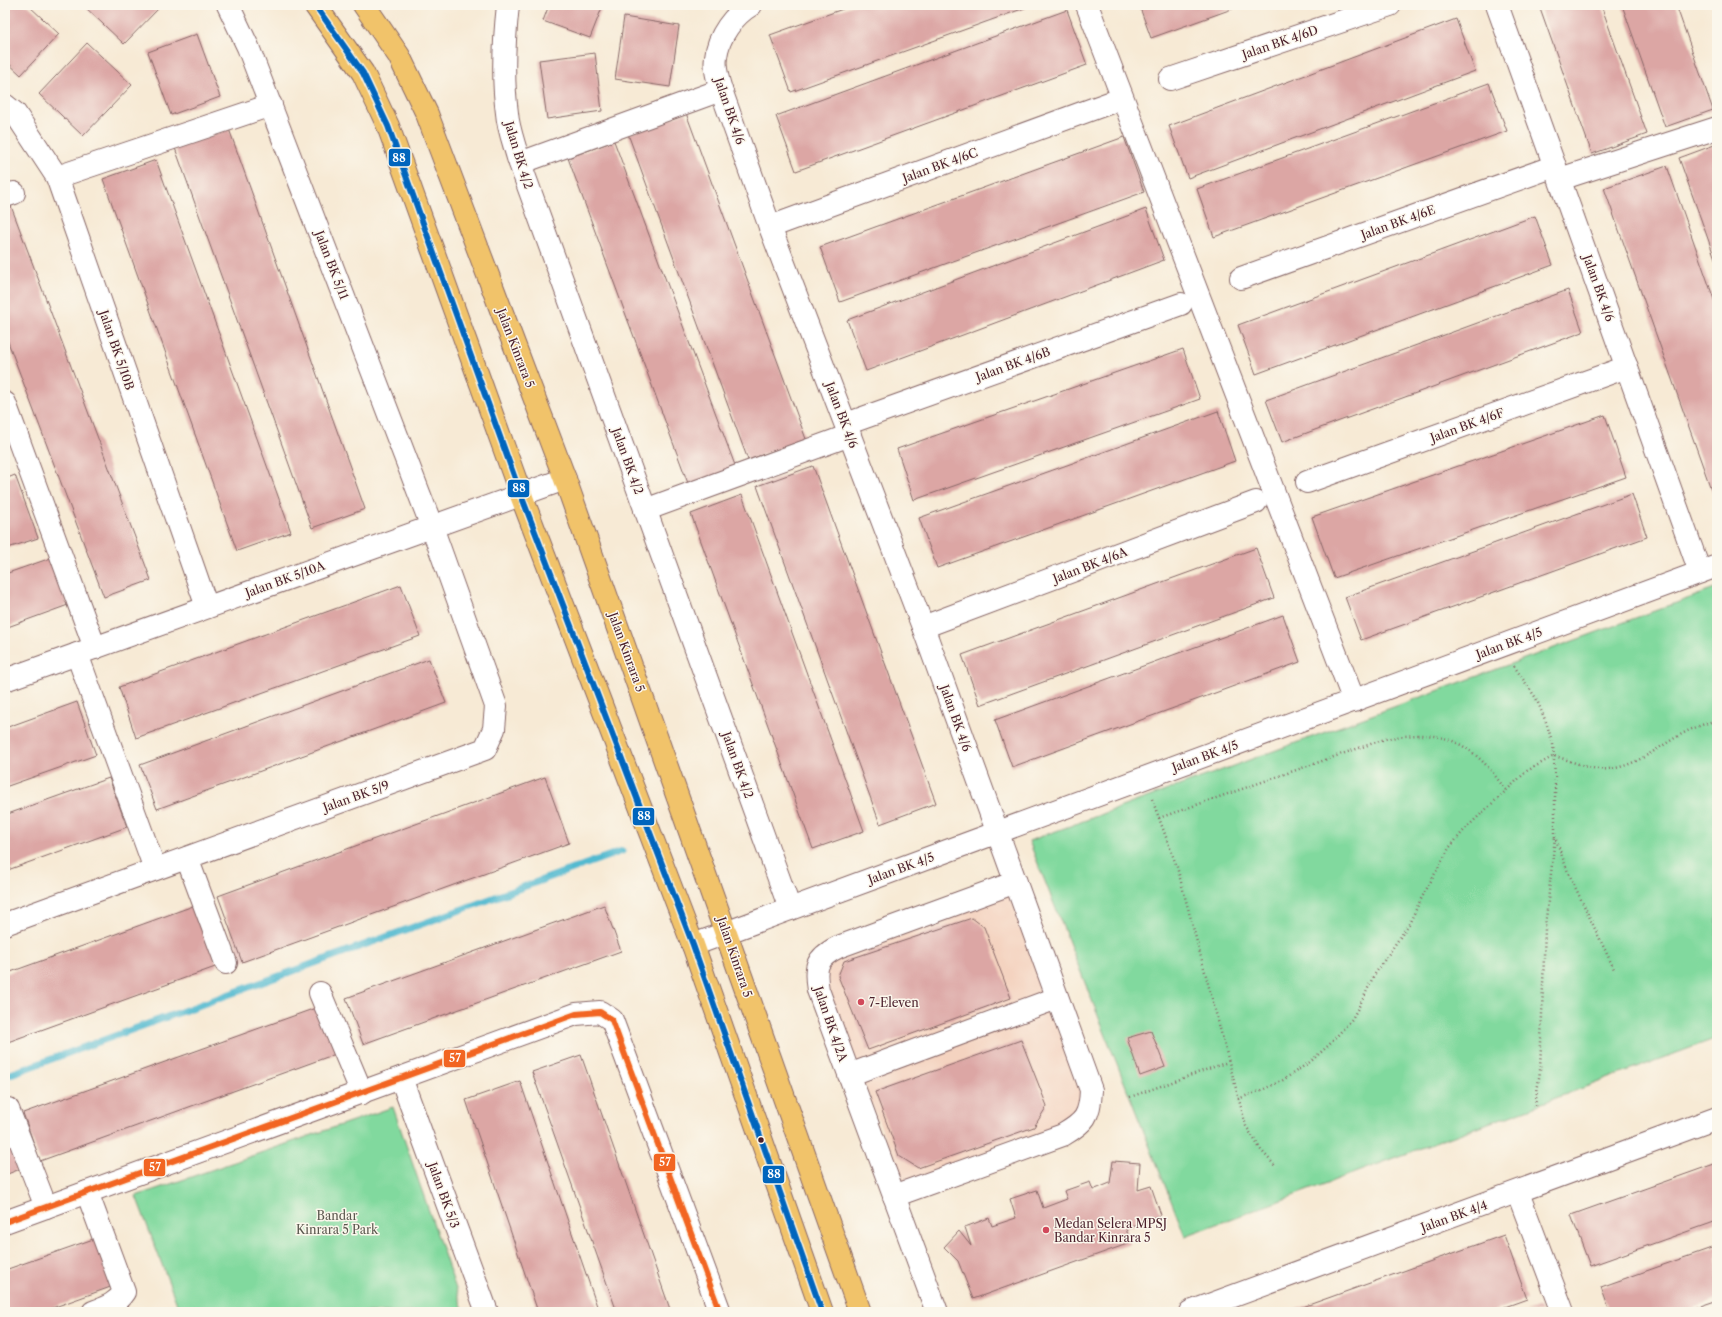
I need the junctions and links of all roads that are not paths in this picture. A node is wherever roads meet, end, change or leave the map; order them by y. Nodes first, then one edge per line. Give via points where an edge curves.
1 (228, 5) edge
2 (315, 5) edge
3 (364, 5) edge
4 (508, 5) edge
5 (751, 5) edge
6 (1087, 5) edge
7 (1390, 5) edge
8 (1497, 5) edge
9 (1170, 79) dead end
10 (721, 90) junction
11 (1109, 103) dead end
12 (5, 105) edge
13 (271, 105) junction
14 (1717, 128) edge
15 (520, 163) junction
16 (1557, 172) junction
17 (57, 177) junction
18 (770, 227) junction
19 (1241, 278) dead end
20 (1181, 304) dead end
21 (1627, 367) junction
22 (5, 403) edge
23 (848, 430) junction
24 (565, 479) junction
25 (1307, 482) dead end
26 (521, 495) junction
27 (1256, 502) dead end
28 (645, 510) junction
29 (432, 526) junction
30 (1709, 569) edge
31 (207, 607) junction
32 (923, 627) junction
33 (86, 651) junction
34 (5, 680) edge
35 (1354, 701) junction
36 (997, 832) junction
37 (187, 858) junction
38 (155, 869) junction
39 (1016, 882) junction
40 (790, 909) junction
41 (5, 924) edge
42 (726, 932) junction
43 (693, 945) junction
44 (226, 963) dead end
45 (320, 993) dead end
46 (1057, 998) junction
47 (849, 1075) junction
48 (401, 1078) junction
49 (362, 1093) junction
50 (8, 1109) dead end
51 (1717, 1118) edge
52 (87, 1192) junction
53 (1518, 1193) junction
54 (894, 1196) junction
55 (46, 1207) junction
56 (5, 1222) edge
57 (93, 1312) edge
58 (487, 1312) edge
59 (720, 1312) edge
60 (822, 1312) edge
61 (860, 1312) edge
62 (937, 1312) edge
63 (1190, 1312) edge
64 (1563, 1312) edge

1 - 13 street, Jalan BK 5/11
2 - 26 main road via 363,73 388,126
3 - 24 main road, Jalan Kinrara 5 via 399,56 427,114
4 - 15 street, Jalan BK 4/2 via 504,37 504,76 507,114
5 - 10 street, Jalan BK 4/6 via 742,10 723,33 716,57
6 - 35 street
7 - 9 street, Jalan BK 4/6D
8 - 16 street, Jalan BK 4/6
10 - 15 street
10 - 18 street, Jalan BK 4/6
11 - 18 street, Jalan BK 4/6C
12 - 17 street, Jalan BK 5/10B via 15,113
13 - 17 street
13 - 29 street, Jalan BK 5/11
14 - 16 street, Jalan BK 4/6E
15 - 28 street, Jalan BK 4/2
16 - 19 street, Jalan BK 4/6E
16 - 21 street, Jalan BK 4/6
17 - 31 street, Jalan BK 5/10B
18 - 23 street, Jalan BK 4/6
20 - 23 street, Jalan BK 4/6B
21 - 25 street, Jalan BK 4/6F
21 - 30 street, Jalan BK 4/6
22 - 33 street
23 - 28 street, Jalan BK 4/6B
23 - 32 street, Jalan BK 4/6
24 - 26 street, Jalan BK 5/10A
24 - 42 main road, Jalan Kinrara 5
26 - 29 street, Jalan BK 5/10A
26 - 43 main road
27 - 32 street, Jalan BK 4/6A
28 - 40 street, Jalan BK 4/2
29 - 31 street, Jalan BK 5/10A
29 - 37 street, Jalan BK 5/9 via 496,706 494,729 485,749
30 - 35 street, Jalan BK 4/5
31 - 33 street, Jalan BK 5/10A
32 - 36 street, Jalan BK 4/6
33 - 34 street, Jalan BK 5/10A
33 - 38 street
35 - 36 street, Jalan BK 4/5
36 - 39 street
36 - 40 street, Jalan BK 4/5
37 - 38 street, Jalan BK 5/9
37 - 44 street
38 - 41 street, Jalan BK 5/9
39 - 46 street
39 - 47 street, Jalan BK 4/2A via 838,947 827,952 819,961 815,973 818,990
40 - 42 street, Jalan BK 4/5
42 - 43 street, Jalan BK 4/5
42 - 61 main road, Jalan Kinrara 5
43 - 60 main road
45 - 49 street
46 - 47 street
46 - 54 street via 1091,1090 1090,1105 1085,1118 1063,1135
47 - 54 street, Jalan BK 4/2A
48 - 49 street
48 - 58 street, Jalan BK 5/3
48 - 59 street via 576,1014 600,1012 612,1020
49 - 52 street
50 - 55 street
51 - 53 street, Jalan BK 4/4
52 - 55 street
52 - 57 street via 124,1292 112,1305
53 - 63 street, Jalan BK 4/4
53 - 64 street
54 - 62 street, Jalan BK 4/2A
55 - 56 street

